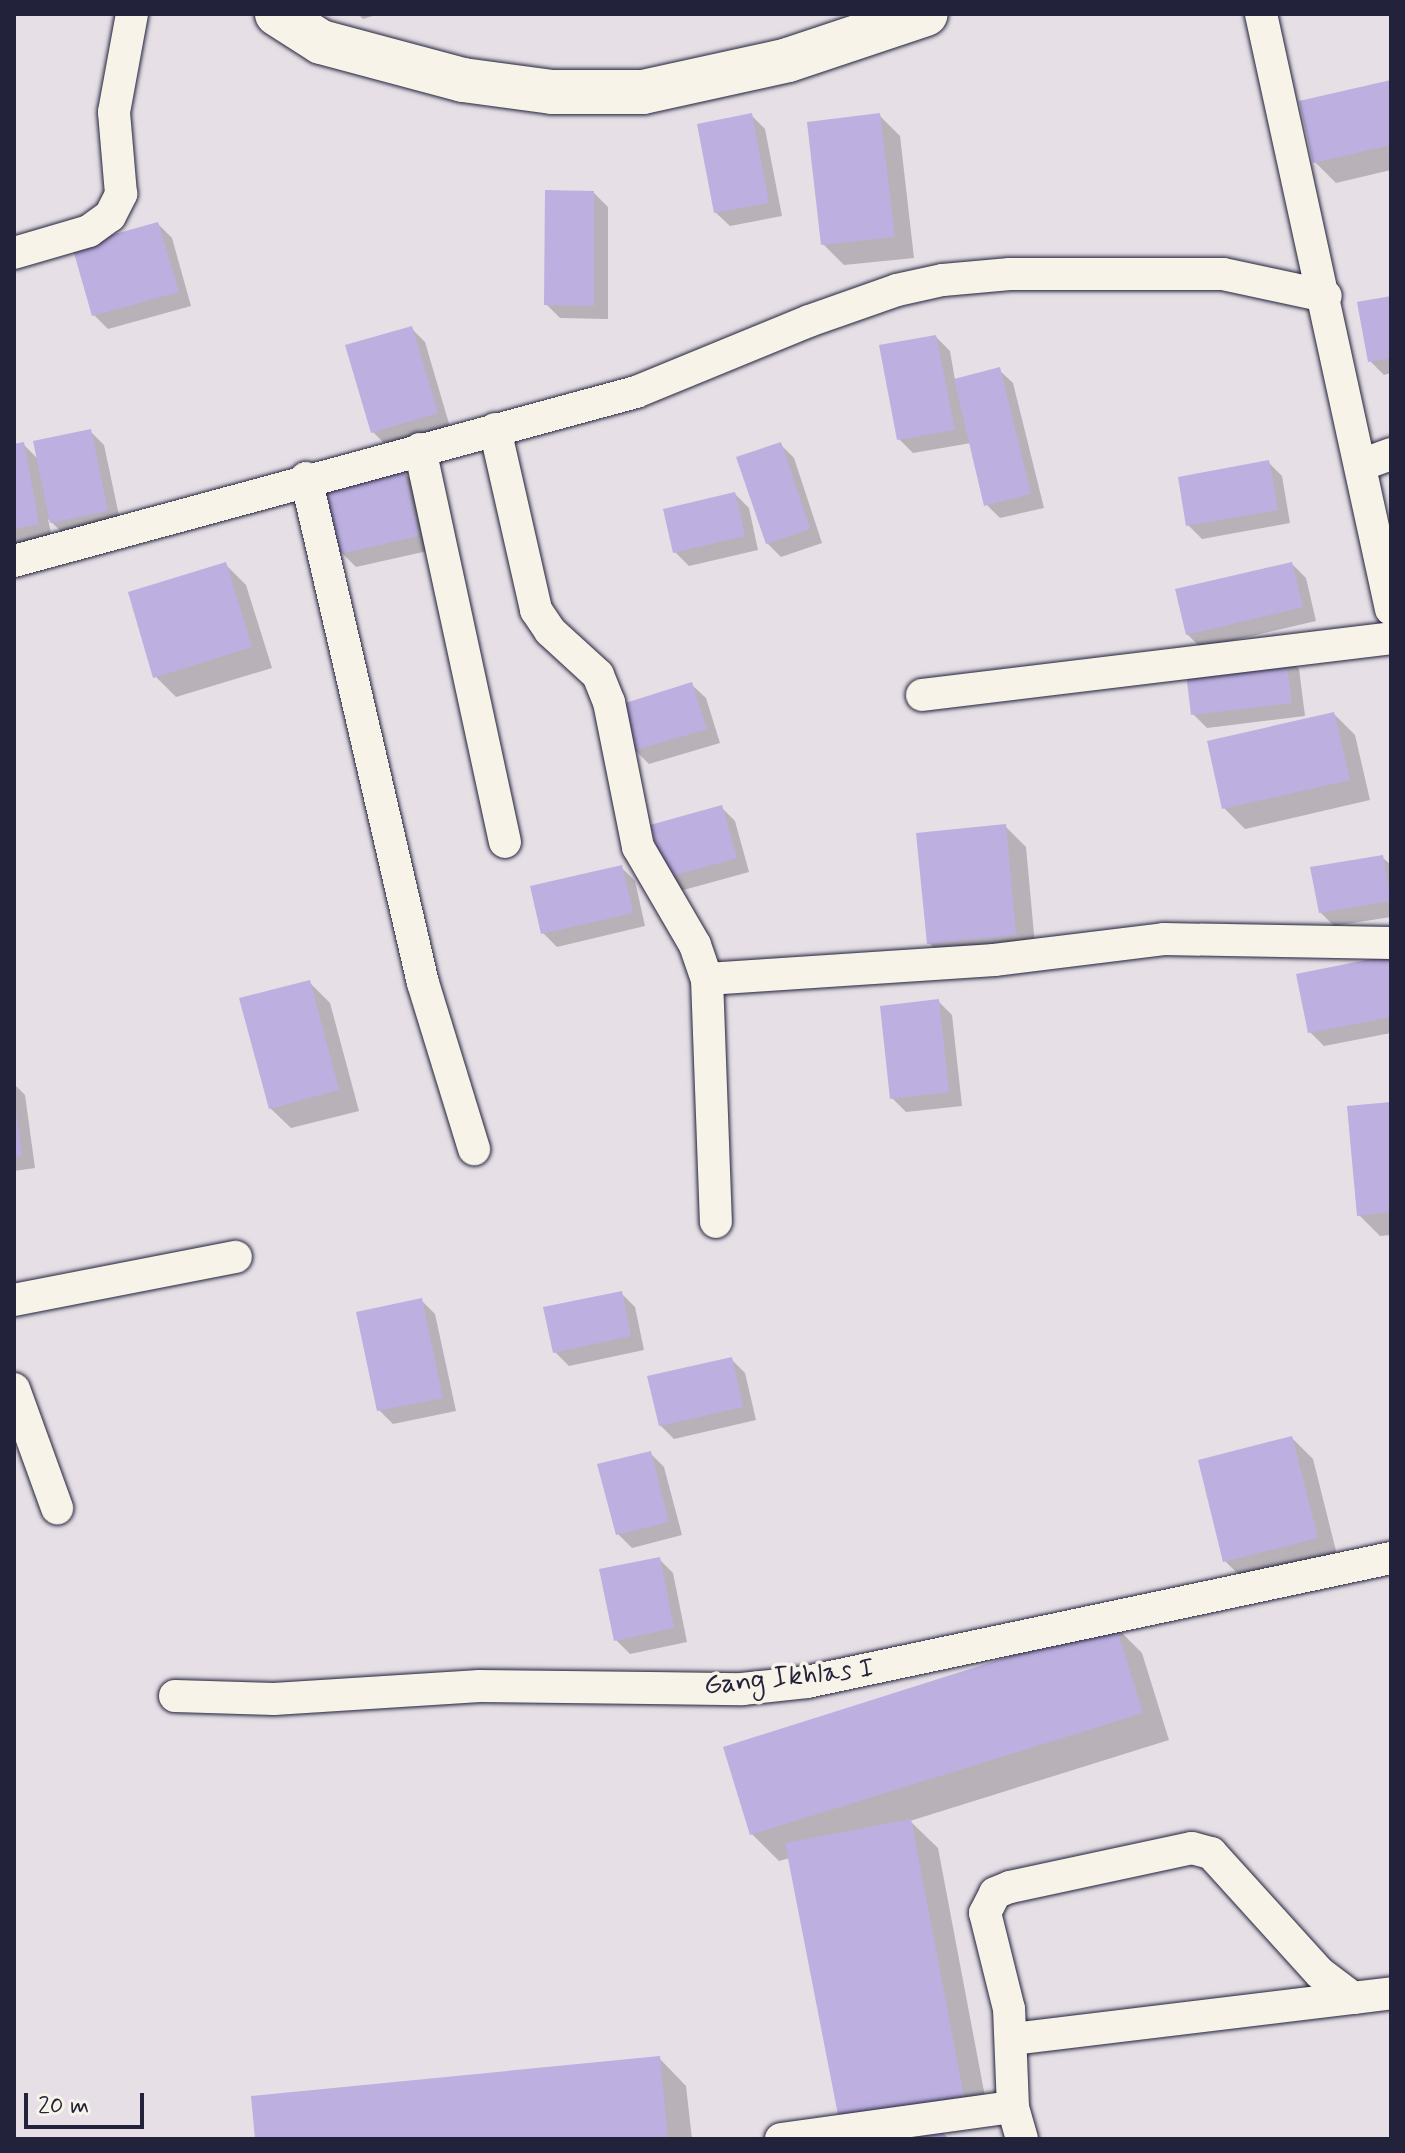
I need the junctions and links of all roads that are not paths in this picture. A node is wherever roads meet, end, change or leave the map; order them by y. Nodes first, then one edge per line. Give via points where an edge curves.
1 (132, 14) edge
2 (277, 14) edge
3 (926, 14) edge
4 (1261, 14) edge
5 (14, 253) edge
6 (1326, 296) junction
7 (495, 429) junction
8 (420, 449) junction
9 (1376, 460) edge
10 (306, 478) junction
11 (14, 561) edge
12 (1391, 609) edge
13 (1391, 638) edge
14 (922, 695) dead end
15 (505, 842) dead end
16 (1391, 943) edge
17 (707, 979) junction
18 (474, 1149) dead end
19 (716, 1222) dead end
20 (236, 1257) dead end
21 (14, 1300) edge
22 (14, 1389) edge
23 (57, 1508) dead end
24 (1391, 1558) edge
25 (175, 1696) dead end
26 (1391, 1993) edge
27 (1353, 1998) junction
28 (1013, 2039) junction
29 (1013, 2107) junction
30 (781, 2139) edge
31 (1022, 2139) edge

1 - 5 street via 114,112 121,194 110,216 89,231
2 - 3 main road via 321,42 361,55 463,80 552,92 643,92 687,83 788,60
4 - 6 street
6 - 7 street via 1223,274 1010,274 943,280 809,321 636,392
6 - 9 street
7 - 8 street
7 - 17 street via 536,610 550,631 598,675 609,702 638,847 695,945
8 - 10 street
8 - 15 street
9 - 12 street
10 - 11 street
10 - 18 street via 423,983
13 - 14 street
16 - 17 street via 1164,939 994,960
17 - 19 street
20 - 21 street
22 - 23 street
24 - 25 street, Gang Ikhlas I via 807,1682 742,1689 480,1686 274,1699
26 - 27 street
27 - 28 street
27 - 28 street via 1320,1973 1211,1853 1192,1848 995,1893 985,1913 987,1937
28 - 29 street
29 - 30 street
29 - 31 street

